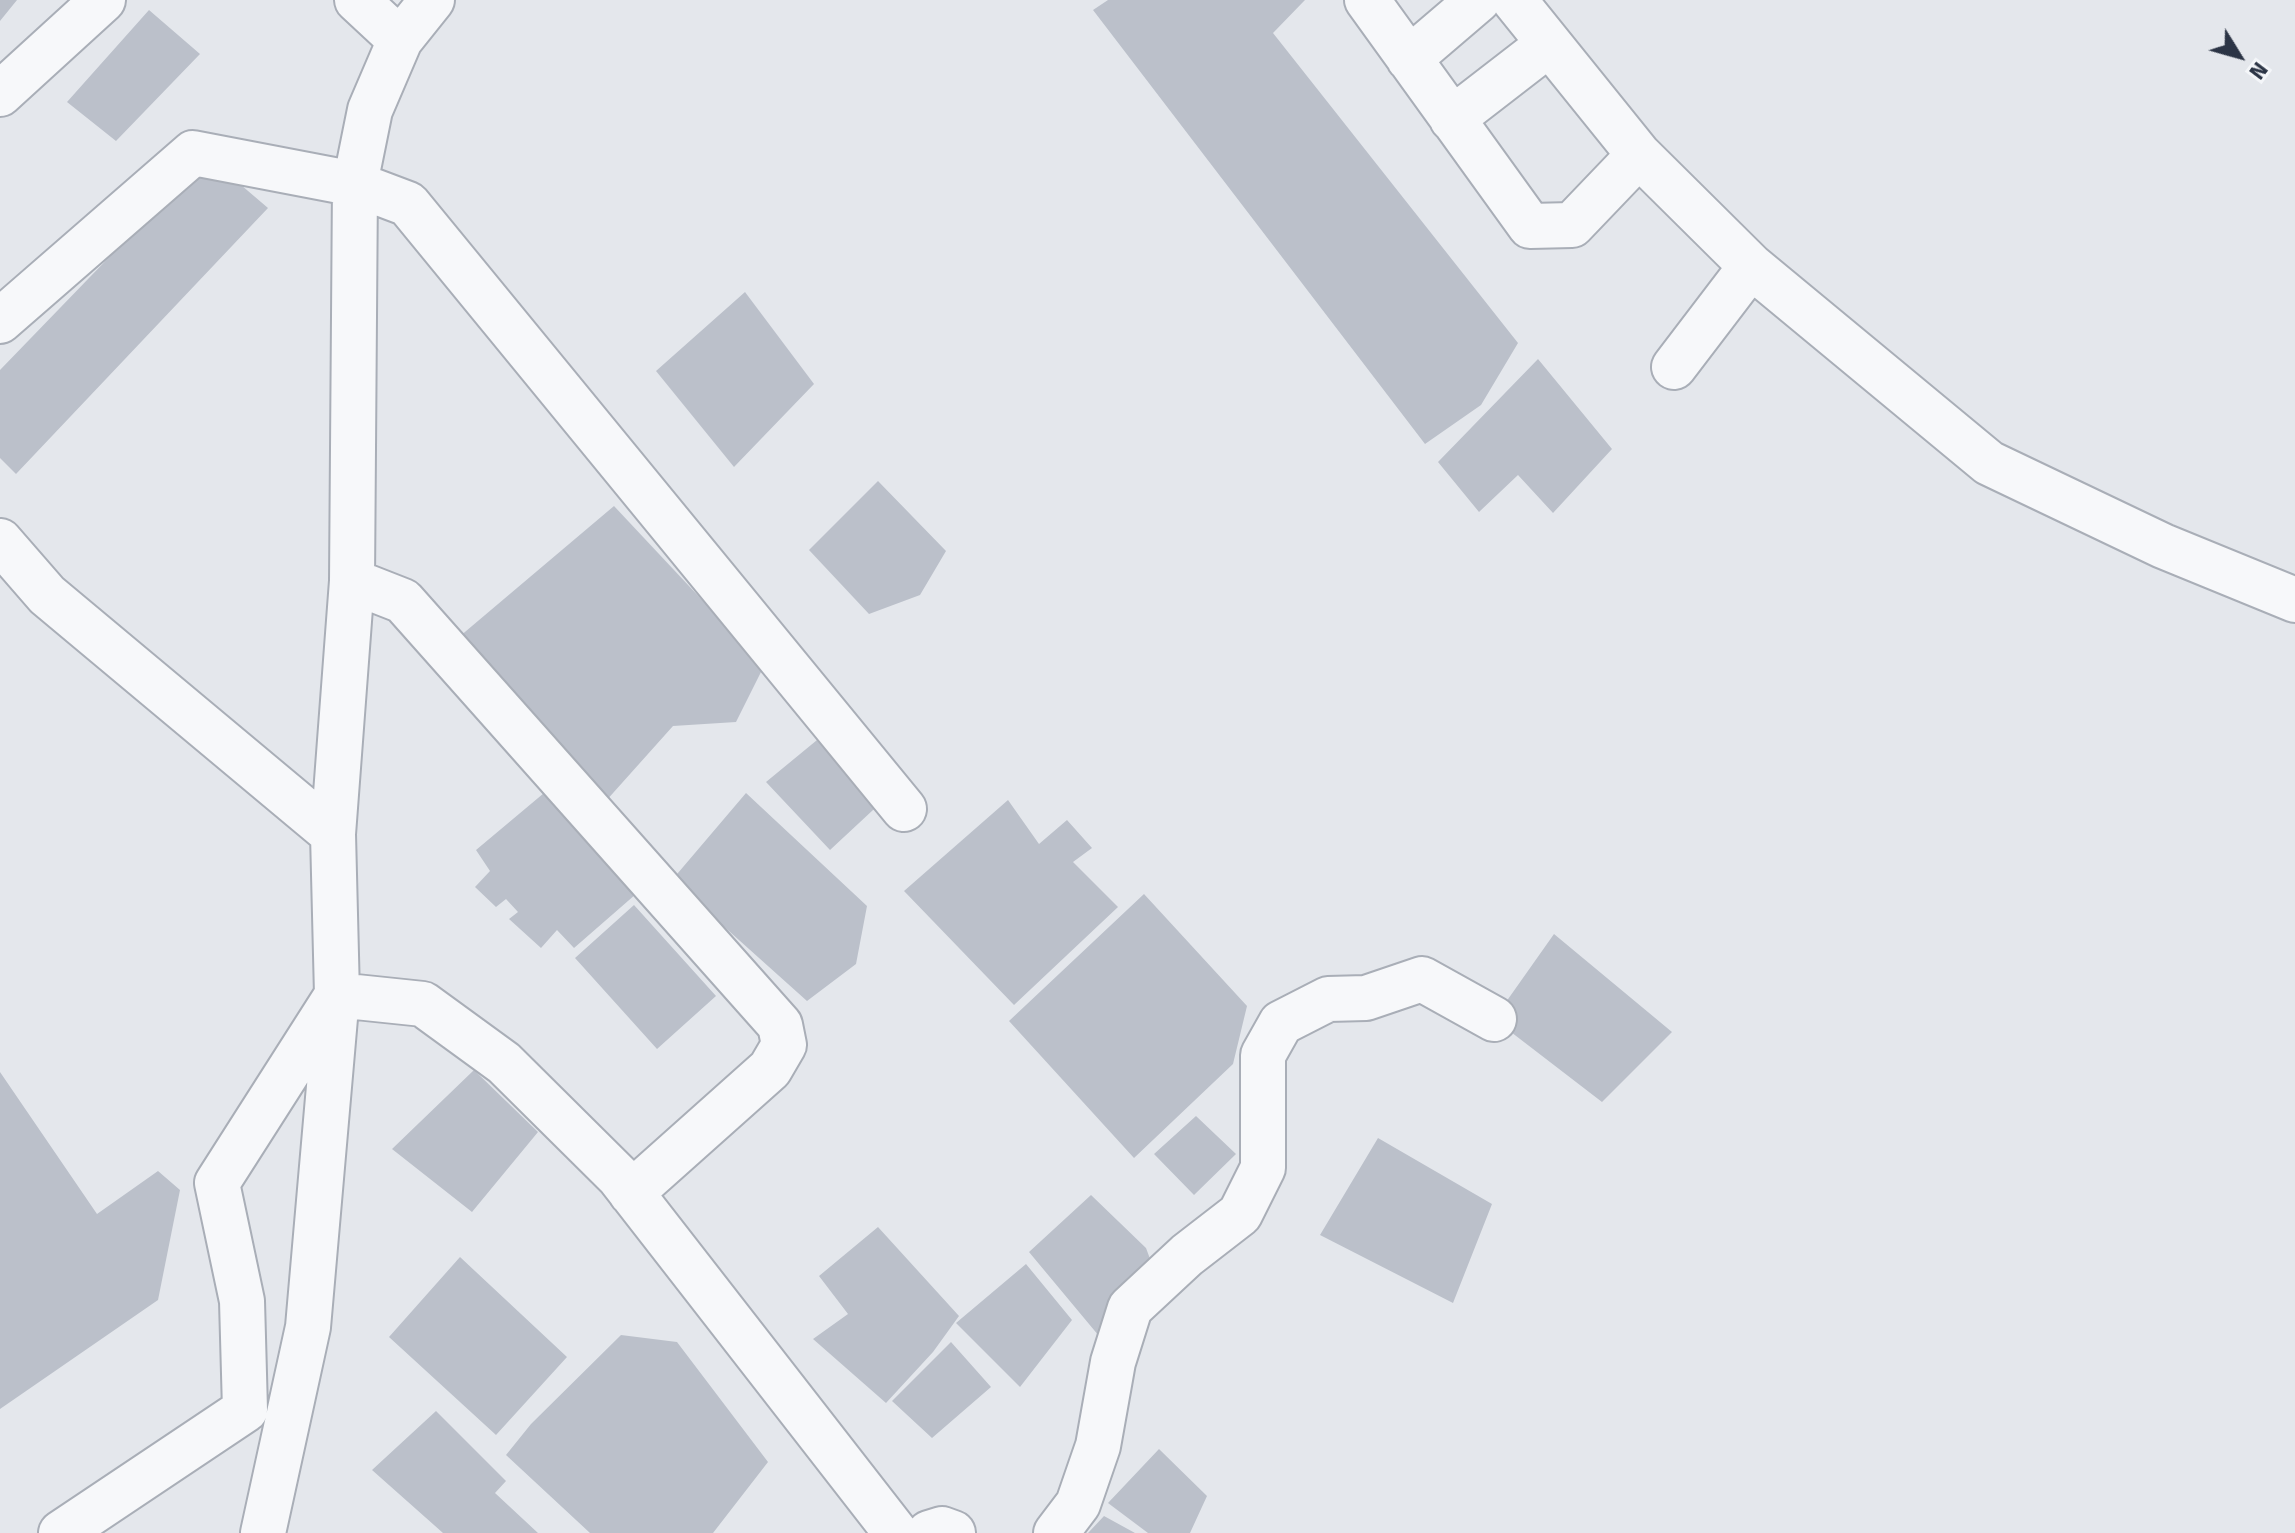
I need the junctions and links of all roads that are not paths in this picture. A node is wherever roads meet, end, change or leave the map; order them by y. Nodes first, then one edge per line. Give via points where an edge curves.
1 (103, 0) edge
2 (357, 0) edge
3 (432, 0) edge
4 (1367, 0) edge
5 (1478, 0) edge
6 (1514, 0) edge
7 (400, 40) junction
8 (1549, 44) junction
9 (1409, 59) junction
10 (0, 94) edge
11 (1452, 119) junction
12 (1639, 155) junction
13 (355, 184) junction
14 (1751, 266) junction
15 (0, 321) edge
16 (1674, 367) dead end
17 (0, 541) edge
18 (352, 581) junction
19 (2295, 600) edge
20 (904, 809) dead end
21 (333, 834) junction
22 (337, 995) junction
23 (1494, 1019) dead end
24 (631, 1193) junction
25 (61, 1533) edge
26 (263, 1533) edge
27 (896, 1533) edge
28 (929, 1533) edge
29 (953, 1533) edge
30 (1056, 1533) edge

1 - 10 street
2 - 7 street
3 - 7 street
4 - 9 street
5 - 9 street
6 - 8 street
7 - 13 street via 370,110
8 - 11 street
8 - 12 street
9 - 11 street
11 - 12 street via 1530,226 1572,225
12 - 14 street
13 - 15 street via 193,153
13 - 18 street
13 - 20 street via 408,204
14 - 16 street
14 - 19 street via 1989,463 2163,546
17 - 21 street via 47,595
18 - 21 street
18 - 24 street via 403,601 780,1025 784,1045 770,1069
21 - 22 street
22 - 24 street via 423,1004 504,1063
22 - 25 street via 217,1183 242,1301 245,1410
22 - 26 street via 308,1327
23 - 30 street via 1422,979 1366,998 1328,999 1281,1023 1263,1055 1263,1168 1240,1214 1130,1308 1113,1362 1098,1446 1078,1504
24 - 27 street
28 - 29 street

